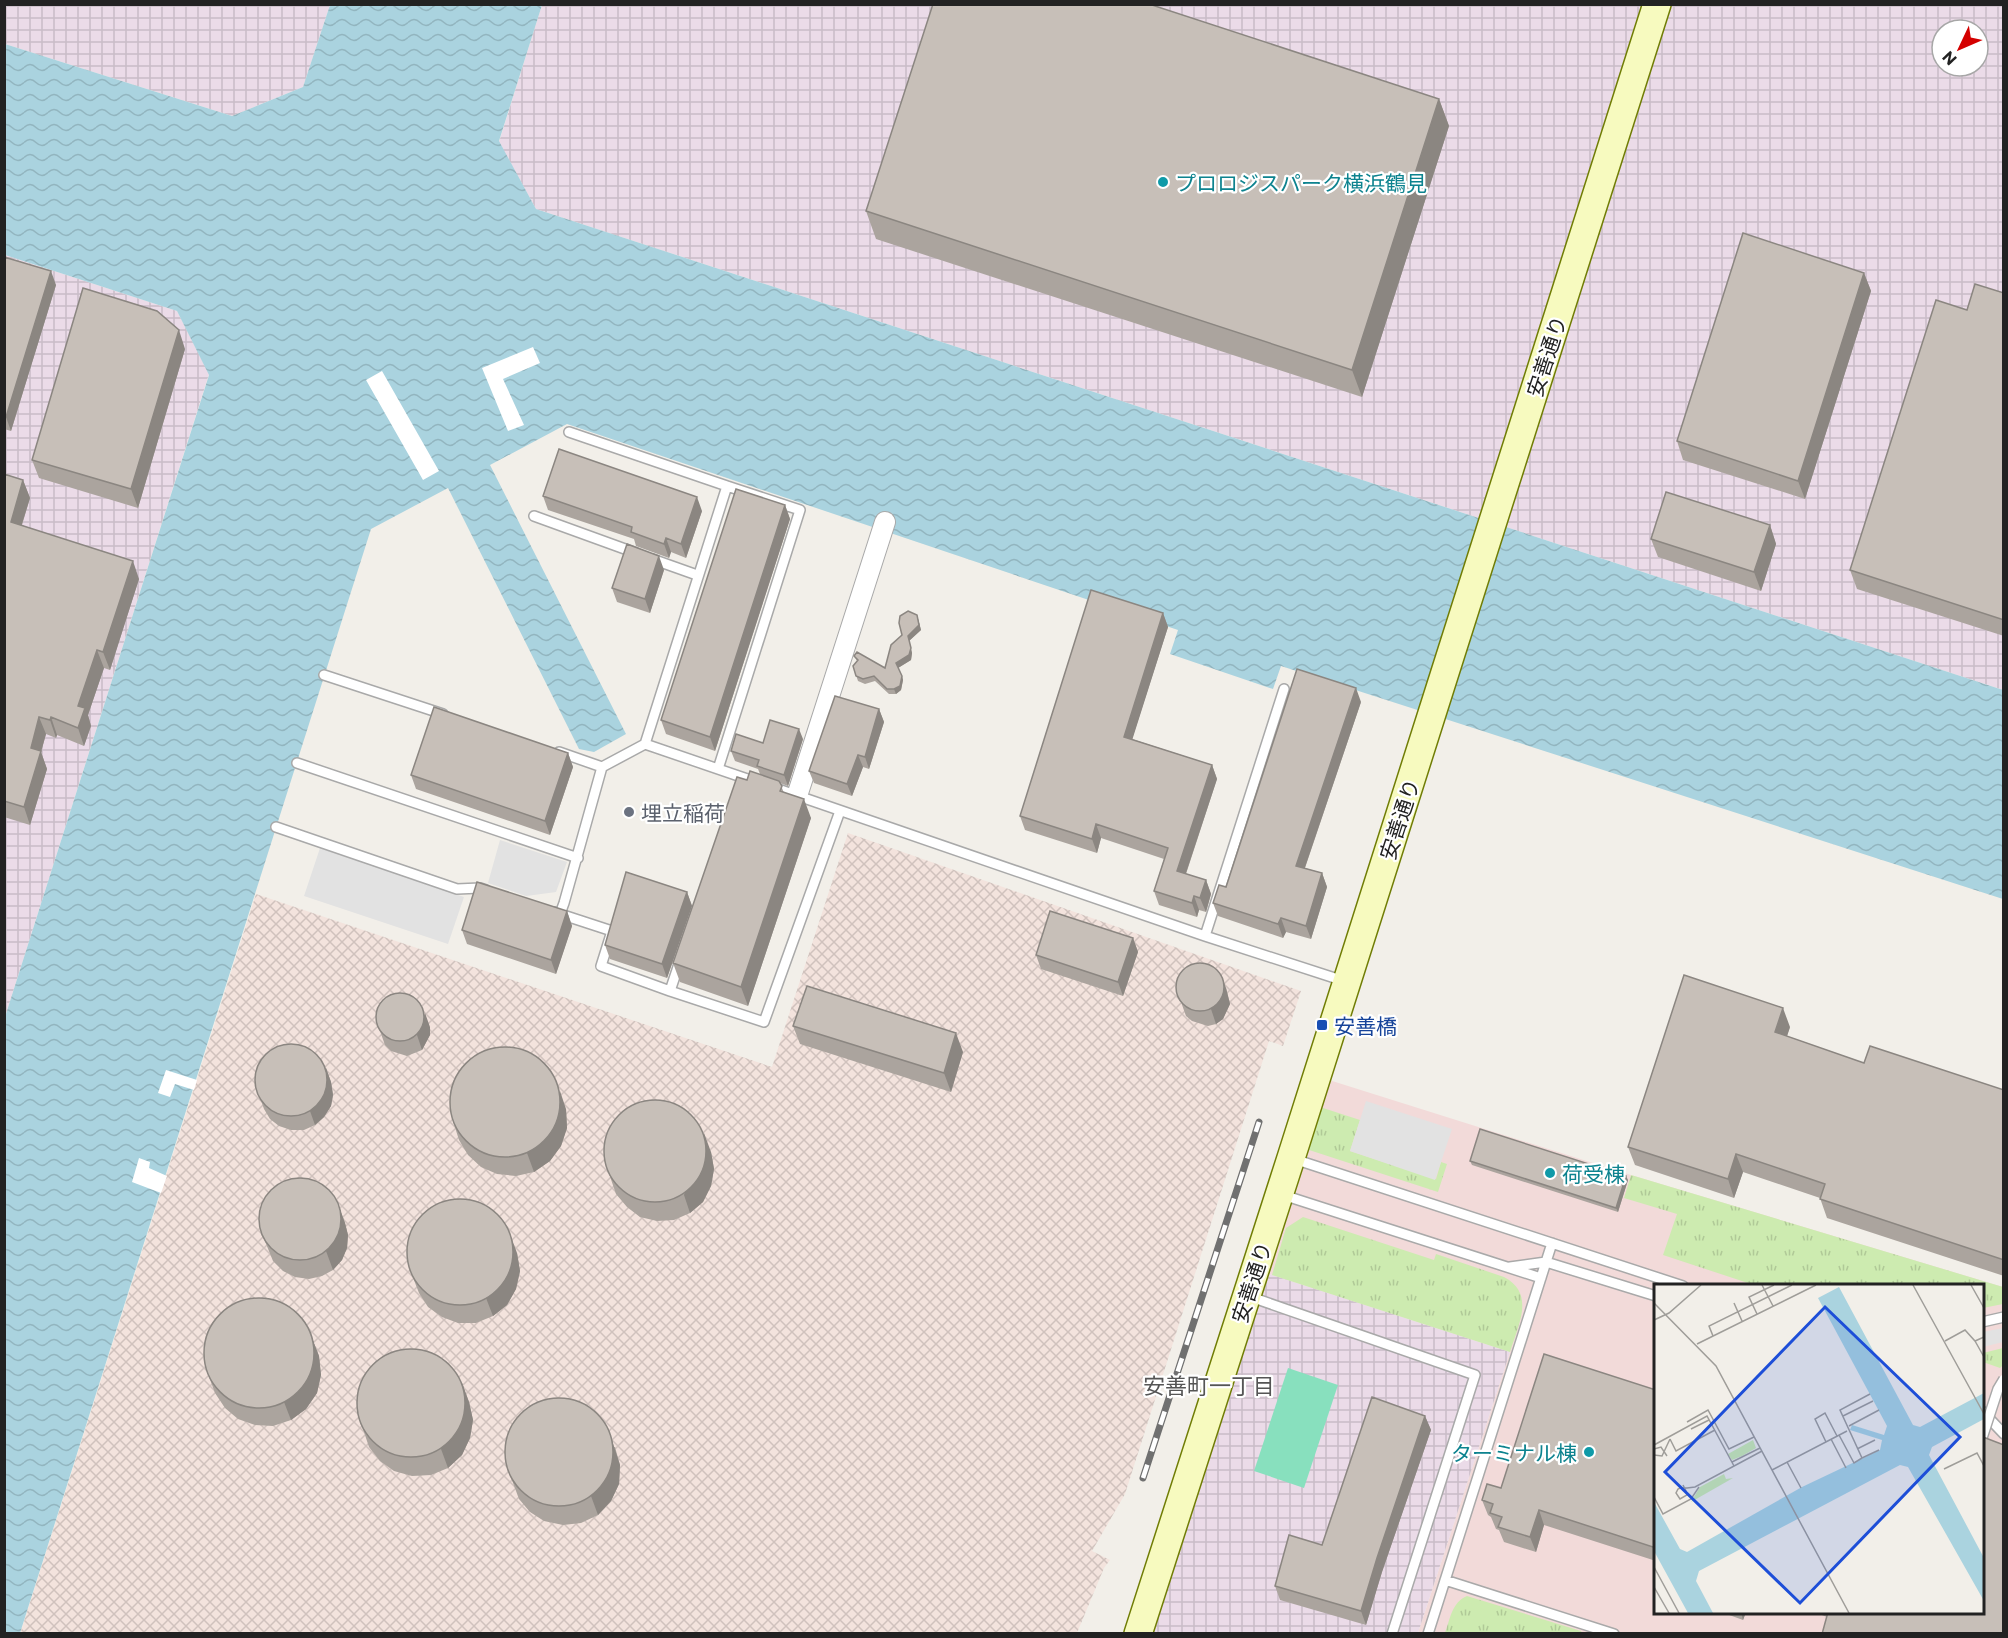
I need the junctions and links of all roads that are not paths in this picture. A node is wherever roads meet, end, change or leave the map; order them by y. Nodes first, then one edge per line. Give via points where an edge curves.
1 (1657, 4) edge
2 (569, 432) dead end
3 (727, 486) junction
4 (534, 516) dead end
5 (885, 522) dead end
6 (697, 575) junction
7 (324, 675) dead end
8 (1284, 689) dead end
9 (458, 719) edge
10 (645, 744) junction
11 (546, 748) edge
12 (297, 763) dead end
13 (602, 767) junction
14 (718, 769) junction
15 (742, 777) junction
16 (739, 788) edge
17 (797, 796) junction
18 (840, 811) junction
19 (276, 828) dead end
20 (578, 858) junction
21 (491, 892) edge
22 (548, 910) edge
23 (560, 914) junction
24 (1205, 936) junction
25 (681, 957) edge
26 (1347, 982) junction
27 (670, 991) junction
28 (1291, 1158) junction
29 (1280, 1194) junction
30 (1552, 1243) junction
31 (1546, 1262) junction
32 (1508, 1268) junction
33 (1541, 1278) junction
34 (1677, 1284) edge
35 (1654, 1295) edge
36 (1246, 1296) junction
37 (2004, 1317) edge
38 (1984, 1322) edge
39 (2004, 1379) edge
40 (1984, 1412) edge
41 (2004, 1434) edge
42 (1984, 1435) edge
43 (1445, 1580) junction
44 (1613, 1633) edge
45 (1138, 1634) edge
46 (1392, 1634) edge
47 (1428, 1634) edge

1 - 26 street, 安善通り
2 - 3 lane
3 - 6 lane
3 - 14 lane via 800,510
4 - 6 lane
5 - 17 street
6 - 10 lane
7 - 9 lane
8 - 24 lane
10 - 13 lane
10 - 14 lane
11 - 13 lane
12 - 20 lane
13 - 20 lane
14 - 15 lane
15 - 16 lane
15 - 17 lane
17 - 18 lane
18 - 24 lane
18 - 27 lane via 764,1022
19 - 21 lane via 457,889 480,888
20 - 23 lane
22 - 23 lane
23 - 27 lane via 612,931 601,966
24 - 26 lane
25 - 27 lane
26 - 28 street, 安善通り
28 - 29 street, 安善通り
28 - 30 lane
29 - 32 lane
29 - 36 street, 安善通り
30 - 31 lane
30 - 34 lane
31 - 32 lane
31 - 33 lane
31 - 35 lane
32 - 33 lane
33 - 43 lane
36 - 45 street, 安善通り
36 - 46 lane via 1475,1375
37 - 38 lane
39 - 42 lane, bridge
40 - 41 lane
43 - 44 lane
43 - 47 lane

